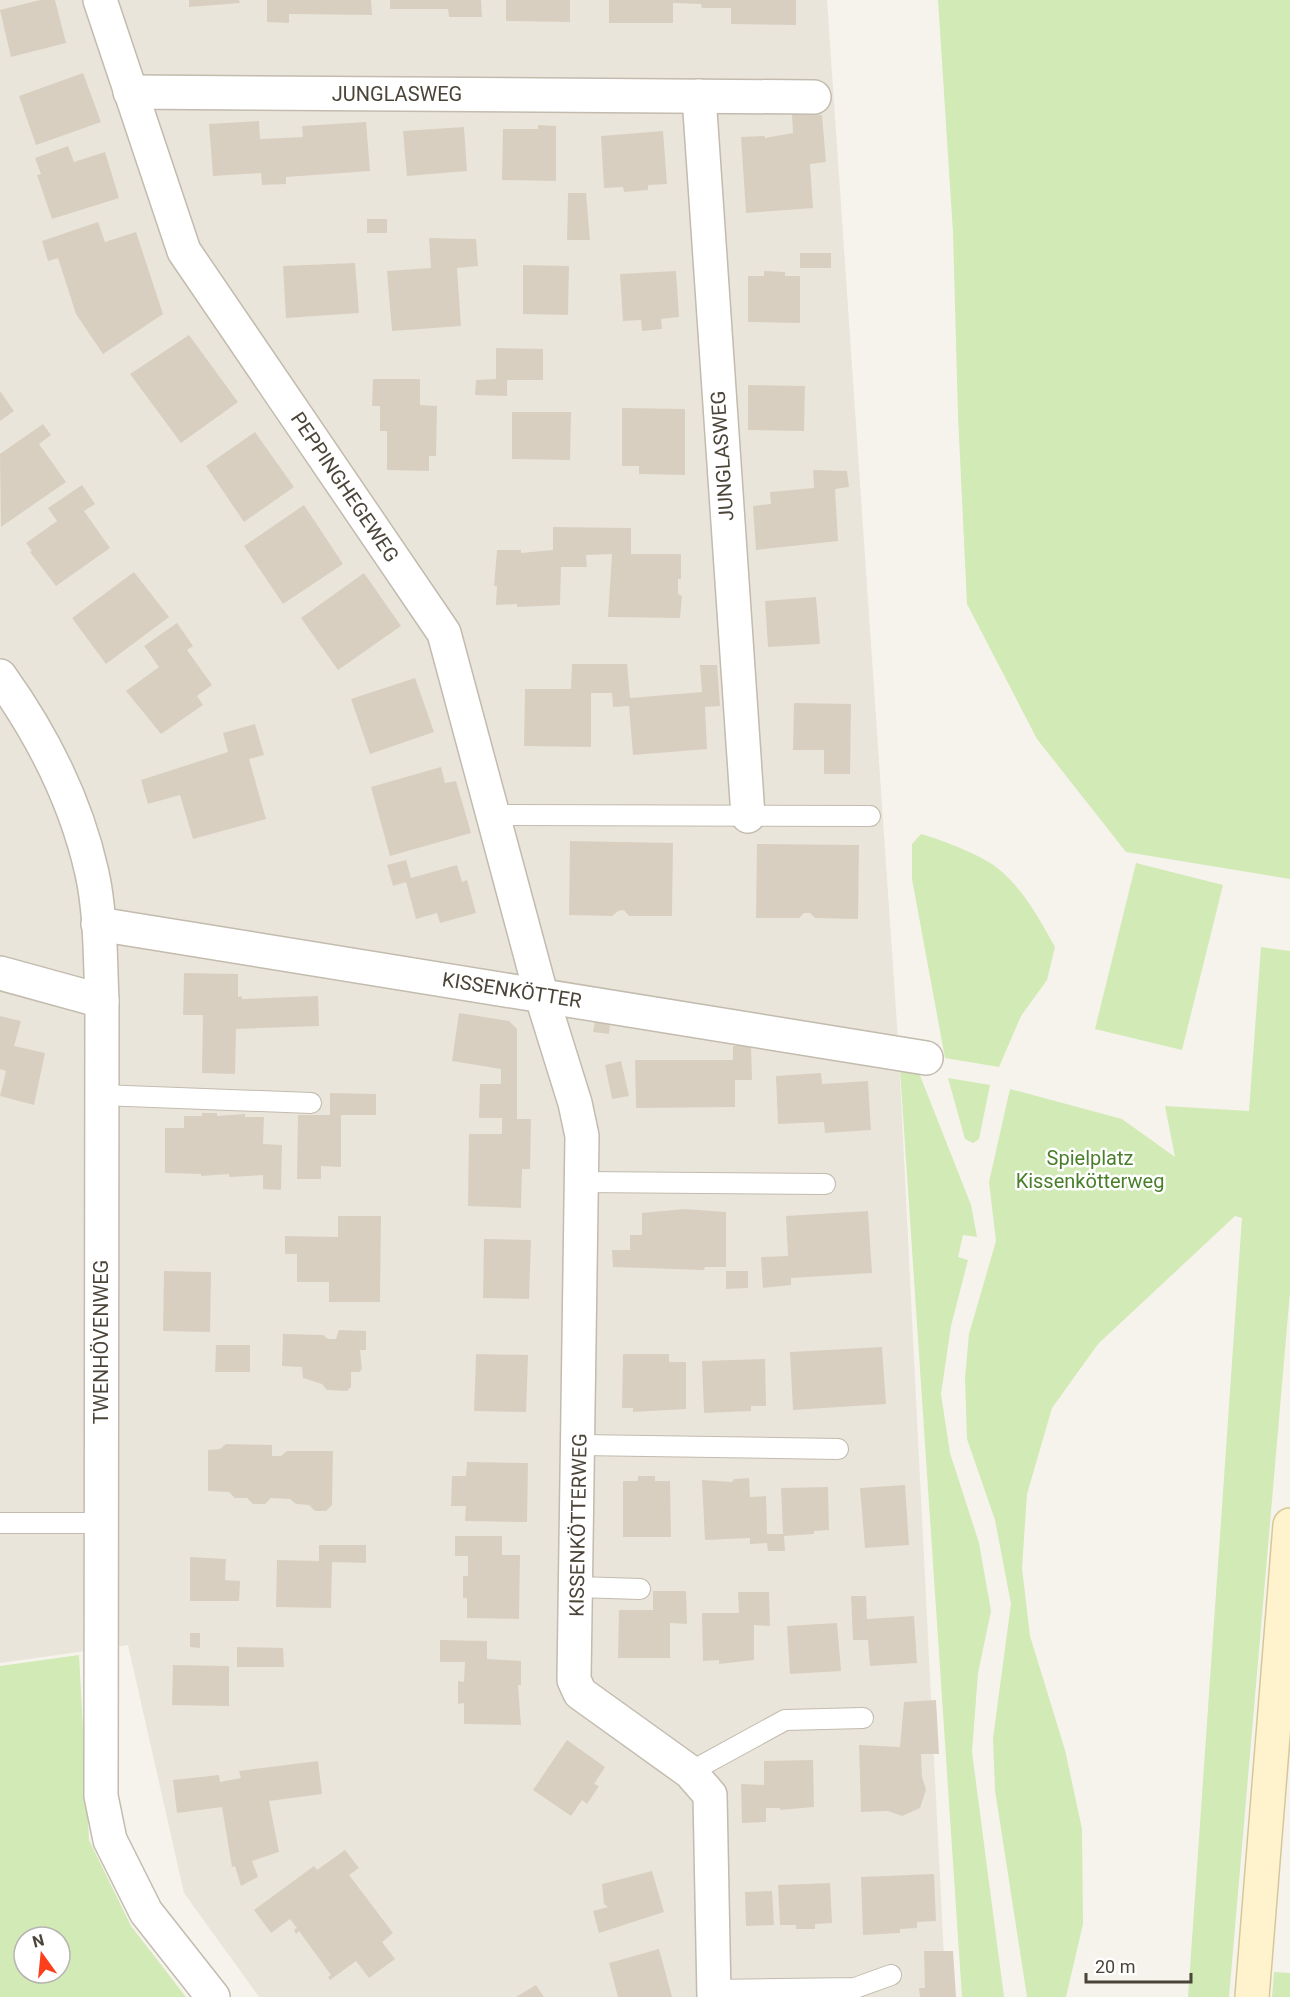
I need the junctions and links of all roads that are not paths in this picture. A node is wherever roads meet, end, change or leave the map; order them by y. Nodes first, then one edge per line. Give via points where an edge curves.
1 (100, 0) edge
2 (130, 92) junction
3 (699, 96) junction
4 (814, 97) dead end
5 (0, 676) edge
6 (495, 815) junction
7 (748, 816) junction
8 (870, 816) dead end
9 (98, 924) junction
10 (0, 973) edge
11 (541, 994) junction
12 (102, 1001) junction
13 (926, 1058) dead end
14 (102, 1095) junction
15 (311, 1103) dead end
16 (583, 1182) junction
17 (825, 1184) dead end
18 (580, 1445) junction
19 (838, 1449) dead end
20 (0, 1523) edge
21 (99, 1523) junction
22 (1290, 1525) edge
23 (577, 1587) junction
24 (640, 1589) dead end
25 (863, 1718) dead end
26 (690, 1772) junction
27 (891, 1975) dead end
28 (714, 1994) edge
29 (213, 1997) edge
30 (1252, 1997) edge

1 - 2 street, PEPPINGHEGEWEG
2 - 3 street, JUNGLASWEG
2 - 6 street, PEPPINGHEGEWEG via 184,251 444,633
3 - 4 street, JUNGLASWEG
3 - 7 street, JUNGLASWEG
5 - 9 street, TWENHÖVENWEG via 28,716 72,801 92,875
6 - 7 lane
6 - 11 street, PEPPINGHEGEWEG
7 - 8 lane
9 - 11 street, KISSENKÖTTER
9 - 12 street, TWENHÖVENWEG
10 - 12 street
11 - 13 street, KISSENKÖTTER
11 - 16 street, KISSENKÖTTERWEG via 575,1104 582,1136
12 - 14 street, TWENHÖVENWEG
14 - 15 lane
14 - 21 street, TWENHÖVENWEG
16 - 17 lane
16 - 18 street, KISSENKÖTTERWEG
18 - 19 lane
18 - 23 street, KISSENKÖTTERWEG
20 - 21 lane
21 - 29 street, TWENHÖVENWEG via 101,1797 110,1840 146,1912
22 - 30 main road
23 - 24 lane
23 - 26 street, KISSENKÖTTERWEG via 574,1680 580,1693
25 - 26 lane via 785,1720
26 - 28 street, KISSENKÖTTERWEG via 710,1795
27 - 28 lane via 855,1988

